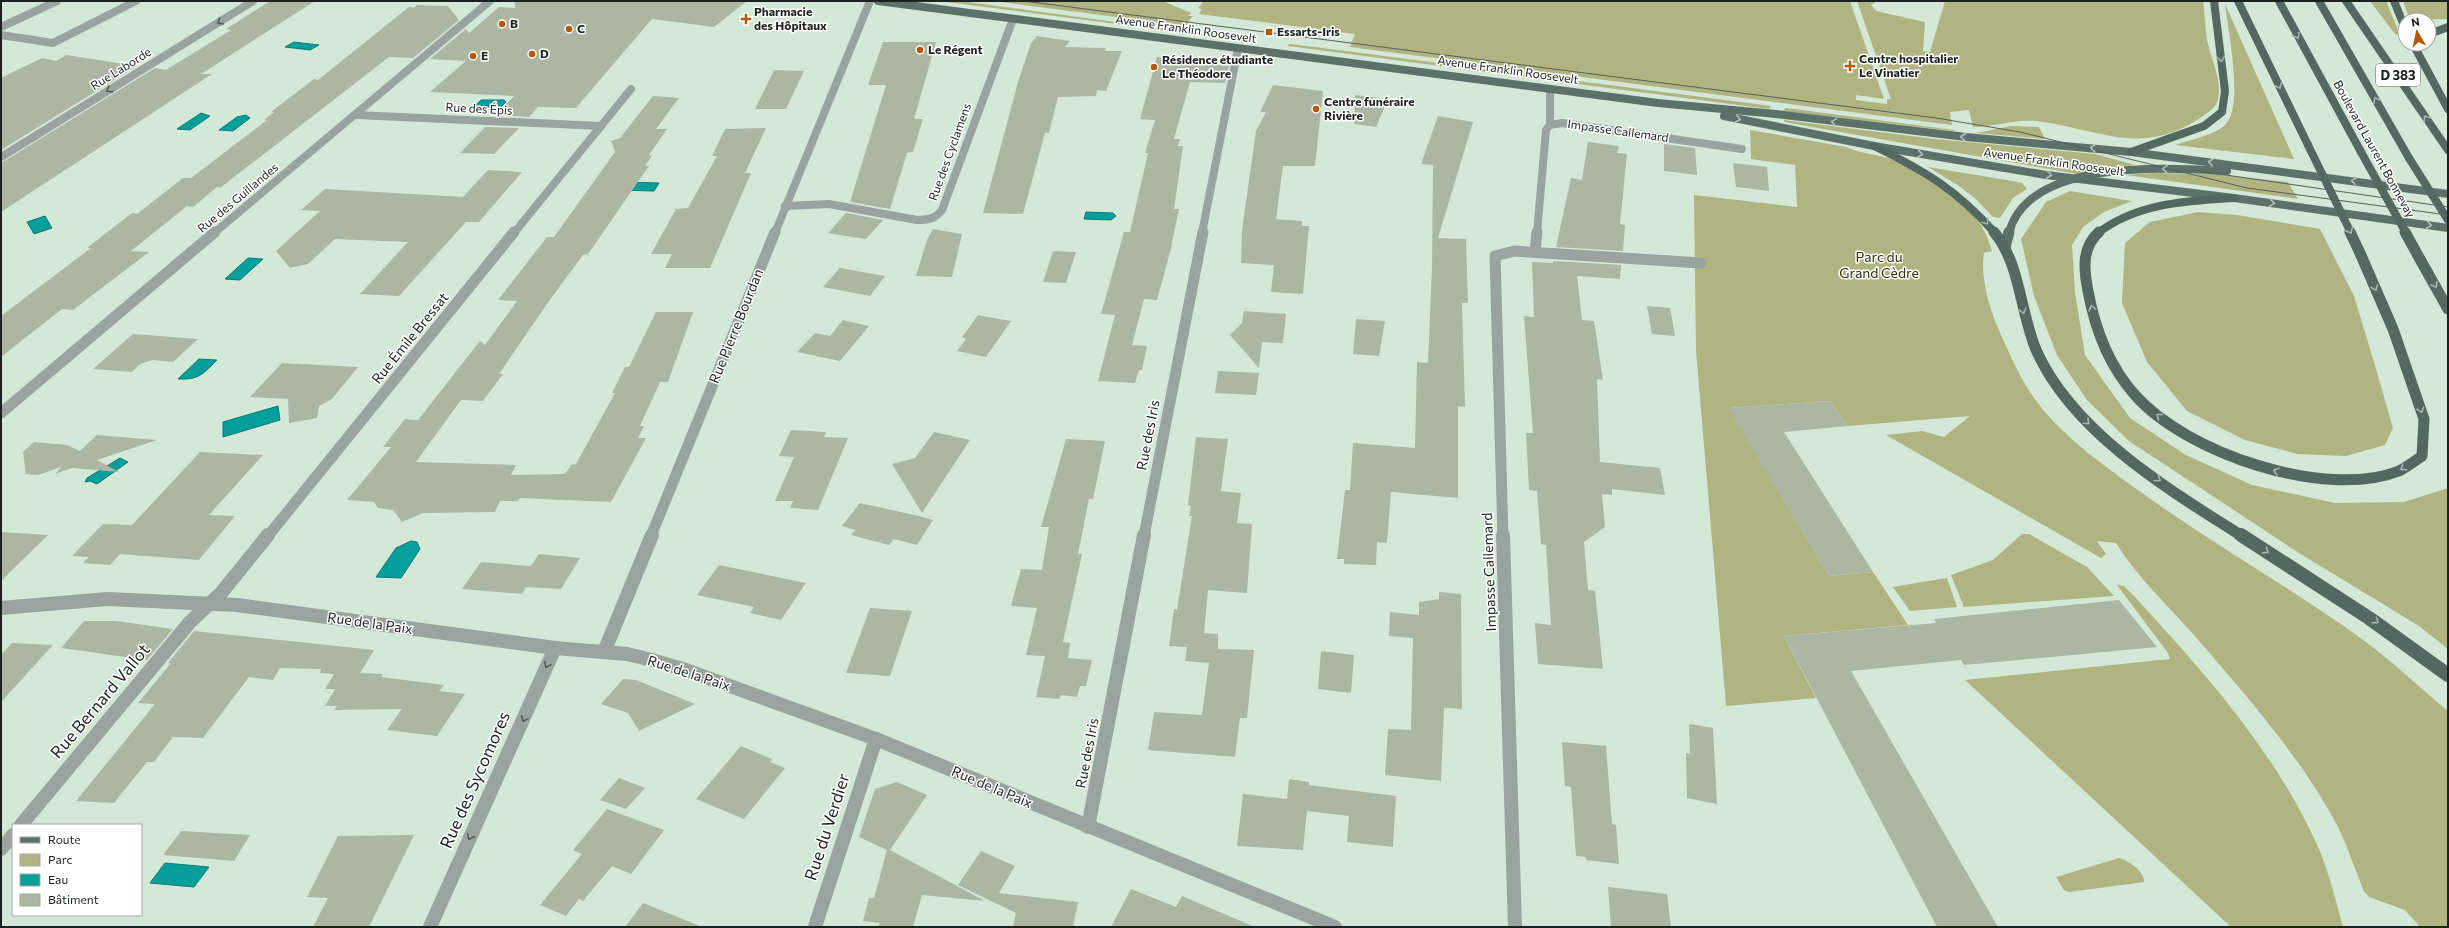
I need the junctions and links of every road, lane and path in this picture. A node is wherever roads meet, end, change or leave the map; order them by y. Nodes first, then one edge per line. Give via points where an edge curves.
1 (56, 1) edge
2 (136, 1) edge
3 (253, 1) edge
4 (490, 1) edge
5 (870, 1) edge
6 (878, 1) edge
7 (2214, 1) edge
8 (2238, 1) edge
9 (2279, 1) edge
10 (2319, 1) edge
11 (2346, 1) edge
12 (2394, 1) edge
13 (2398, 12) edge
14 (1012, 19) junction
15 (1, 27) edge
16 (2448, 28) edge
17 (2437, 31) edge
18 (1, 35) edge
19 (1238, 49) junction
20 (2416, 52) edge
21 (2419, 52) edge
22 (2418, 56) junction
23 (630, 89) dead end
24 (1550, 89) junction
25 (1658, 104) junction
26 (2448, 109) edge
27 (356, 115) junction
28 (1550, 125) junction
29 (601, 126) junction
30 (1874, 146) junction
31 (1742, 149) dead end
32 (2448, 150) edge
33 (2131, 152) junction
34 (1, 157) edge
35 (2316, 176) junction
36 (2074, 179) junction
37 (2448, 194) edge
38 (2234, 198) junction
39 (785, 206) junction
40 (2448, 220) edge
41 (2448, 228) edge
42 (2005, 247) junction
43 (1535, 252) junction
44 (1701, 263) dead end
45 (2448, 309) edge
46 (1, 413) edge
47 (210, 604) junction
48 (1, 608) edge
49 (555, 648) junction
50 (604, 652) junction
51 (2448, 675) edge
52 (876, 739) junction
53 (22, 824) edge
54 (1088, 828) junction
55 (12, 836) edge
56 (1, 849) edge
57 (430, 927) edge
58 (815, 927) edge
59 (1335, 927) edge
60 (1515, 927) edge

1 - 15 street
2 - 18 street via 53,43
3 -> 34 street, Rue Laborde
4 - 27 street, Rue des Guillandes
5 - 39 street, Rue Pierre Bourdan
6 - 14 main road, Avenue Franklin Roosevelt
7 -> 33 highway via 2225,91 2220,114 2207,125
8 -> 38 highway, bridge via 2360,253 2393,329 2424,419 2422,456 2396,472 2343,480 2288,476 2236,459 2178,430 2135,395 2118,373 2106,352 2092,308 2083,267 2087,249 2096,235 2123,216 2157,207
9 -> 45 highway, Boulevard Laurent Bonnevay, bridge
40 -> 10 highway, bridge via 2409,158
32 -> 11 highway, D 383
12 - 13 highway
14 - 19 main road, Avenue Franklin Roosevelt
14 - 39 street, Rue des Cyclamens via 938,216 931,220 917,220 829,204
16 - 17 highway
19 - 24 main road, Avenue Franklin Roosevelt
19 - 54 street, Rue des Iris
20 - 22 highway
21 - 22 highway
22 - 26 highway
23 - 29 street, Rue Émile Bressat
24 - 25 main road, Avenue Franklin Roosevelt
24 - 28 lane
25 -> 30 main road, Avenue Franklin Roosevelt
33 -> 25 main road, Avenue Franklin Roosevelt via 1950,136 1776,114
27 - 29 street, Rue des Épis
27 - 46 street, Rue des Guillandes
28 - 31 street, Impasse Callemard via 1562,123
28 - 43 street, Impasse Callemard via 1546,130
29 - 47 street, Rue Émile Bressat via 226,588
30 -> 36 main road, Avenue Franklin Roosevelt
30 -> 42 highway via 1942,181 1973,206
35 -> 33 main road, Avenue Franklin Roosevelt
35 -> 36 main road via 2162,168
37 -> 35 main road, Avenue Franklin Roosevelt
36 - 38 main road, Avenue Franklin Roosevelt
36 - 42 main road via 2034,197 2016,214
38 -> 41 main road, Avenue Franklin Roosevelt
39 - 50 street, Rue Pierre Bourdan
42 -> 51 highway via 2031,340 2052,379 2079,415 2126,457 2188,501 2401,637
43 - 44 street, Impasse Callemard
43 - 60 street, Impasse Callemard via 1514,251 1495,256
47 - 48 street, Rue de la Paix via 107,599
47 - 49 street, Rue de la Paix
47 - 53 street, Rue Bernard Vallot via 190,622
49 - 50 street, Rue de la Paix
49 -> 57 street, Rue des Sycomores
50 - 52 street, Rue de la Paix via 648,659 686,670
52 - 54 street, Rue de la Paix
52 - 58 street, Rue du Verdier
54 - 59 street, Rue de la Paix
55 - 56 street

